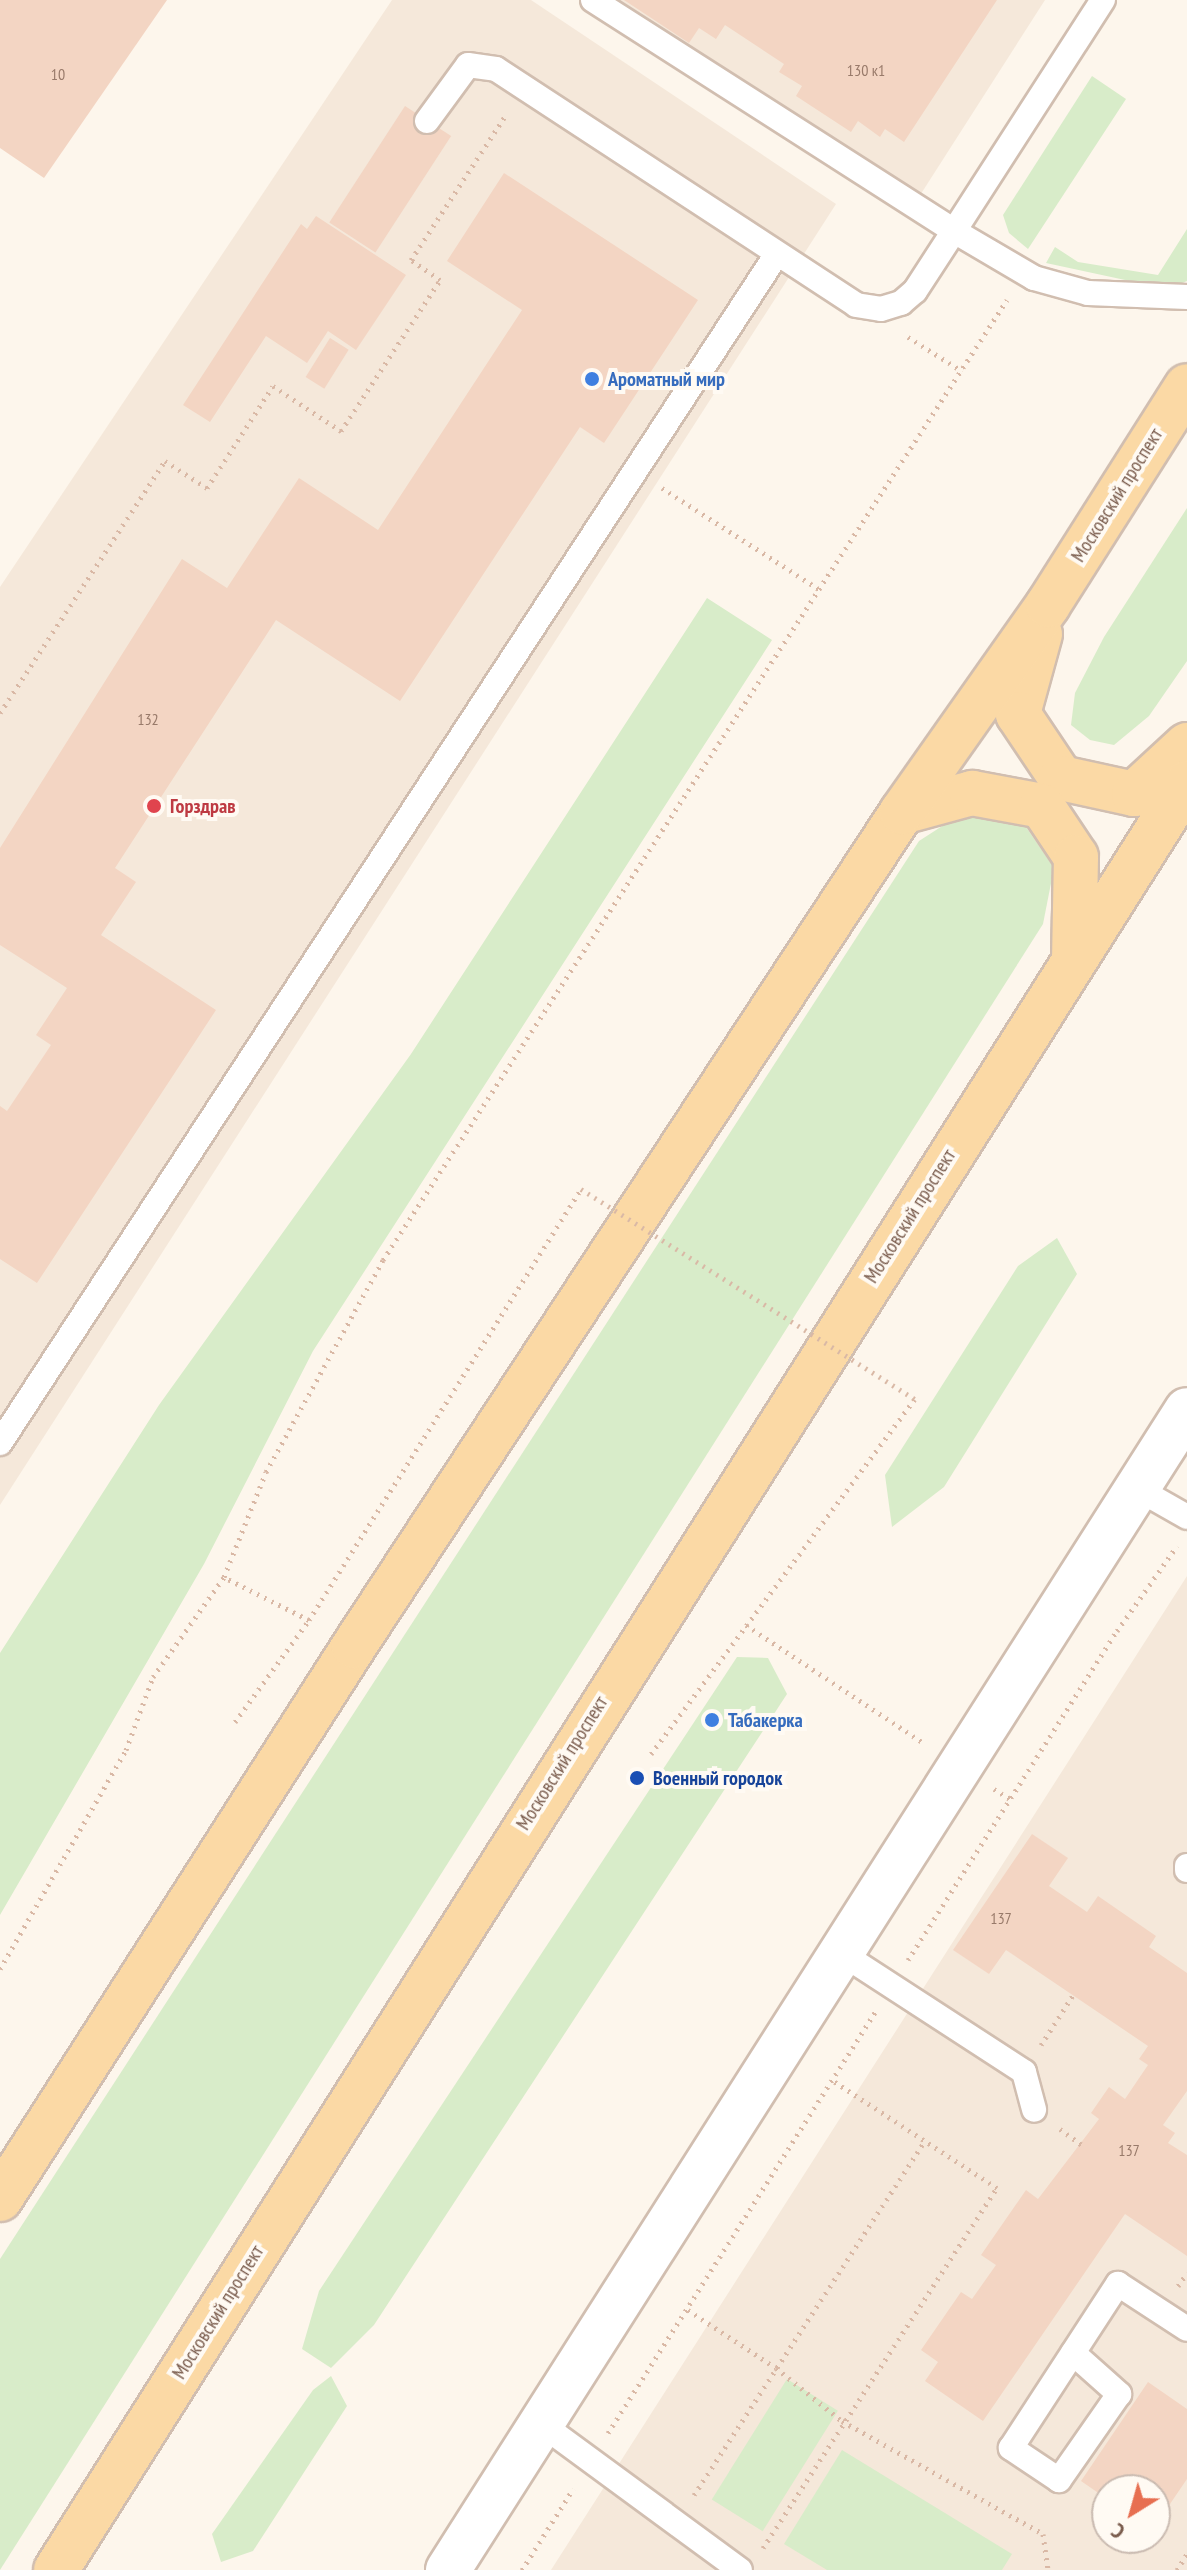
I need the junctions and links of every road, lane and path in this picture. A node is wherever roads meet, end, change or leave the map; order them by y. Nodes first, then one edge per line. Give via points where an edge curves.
1 (593, 0) edge
2 (1103, 0) edge
3 (524, 87) junction
4 (427, 121) dead end
5 (954, 231) junction
6 (777, 254) junction
7 (1187, 297) edge
8 (1003, 307) dead end
9 (1187, 386) edge
10 (635, 471) junction
11 (820, 590) junction
12 (1048, 605) junction
13 (0, 713) edge
14 (1187, 745) edge
15 (1187, 783) edge
16 (902, 812) junction
17 (1074, 959) junction
18 (1187, 1410) edge
19 (0, 1443) edge
20 (1138, 1489) junction
21 (1187, 1517) edge
22 (1187, 1532) edge
23 (224, 1577) junction
24 (309, 1620) junction
25 (746, 1625) junction
26 (235, 1722) dead end
27 (651, 1754) dead end
28 (958, 1766) junction
29 (1010, 1799) junction
30 (841, 1953) junction
31 (0, 1969) edge
32 (891, 1986) junction
33 (1073, 1995) dead end
34 (1024, 2072) junction
35 (832, 2080) junction
36 (1034, 2110) dead end
37 (923, 2144) junction
38 (0, 2199) edge
39 (688, 2310) junction
40 (1187, 2329) edge
41 (1073, 2353) junction
42 (776, 2368) junction
43 (842, 2421) junction
44 (544, 2426) junction
45 (591, 2460) junction
46 (692, 2498) dead end
47 (1187, 2554) edge
48 (748, 2566) edge
49 (56, 2570) edge
50 (448, 2570) edge
51 (522, 2570) edge
52 (1048, 2570) edge
53 (1177, 2570) edge

1 - 5 lane
2 - 5 lane
3 - 4 lane via 480,63 468,65
3 - 6 lane
3 - 13 path via 411,260 440,280 341,431 273,386 207,488 165,461
5 - 6 lane via 915,291 881,309 856,305
5 - 7 lane via 1047,282 1115,296
6 - 10 lane
8 - 11 path
9 - 12 main road, Московский проспект
10 - 11 path
10 - 19 lane
11 - 23 path via 383,1260 266,1472
12 - 14 main road, Московский проспект via 1018,714 1061,778 1134,794
12 - 16 main road, Московский проспект
15 - 17 main road, Московский проспект
16 - 17 main road via 972,793 1042,806 1076,857
16 - 38 main road, Московский проспект via 322,1694
17 - 49 main road, Московский проспект
18 - 20 street
20 - 21 lane
20 - 28 street
22 - 29 path
23 - 24 path
23 - 31 path via 153,1677 126,1750
24 - 25 path, bridge via 581,1189 915,1399
24 - 26 path
25 - 27 path
25 - 28 path
28 - 29 path
28 - 30 street
29 - 32 path
30 - 32 lane
30 - 44 street
32 - 34 lane
32 - 35 path
33 - 34 path
34 - 36 lane
35 - 37 path
35 - 39 path
37 - 42 path
37 - 43 path via 997,2188
39 - 42 path
39 - 45 path
40 - 41 lane via 1118,2284
41 - 41 lane via 1119,2394 1059,2480 1011,2448
42 - 43 path
42 - 46 path
43 - 48 path
43 - 52 path via 1043,2534
44 - 45 lane
44 - 50 street
45 - 48 lane
45 - 51 path
47 - 53 path

